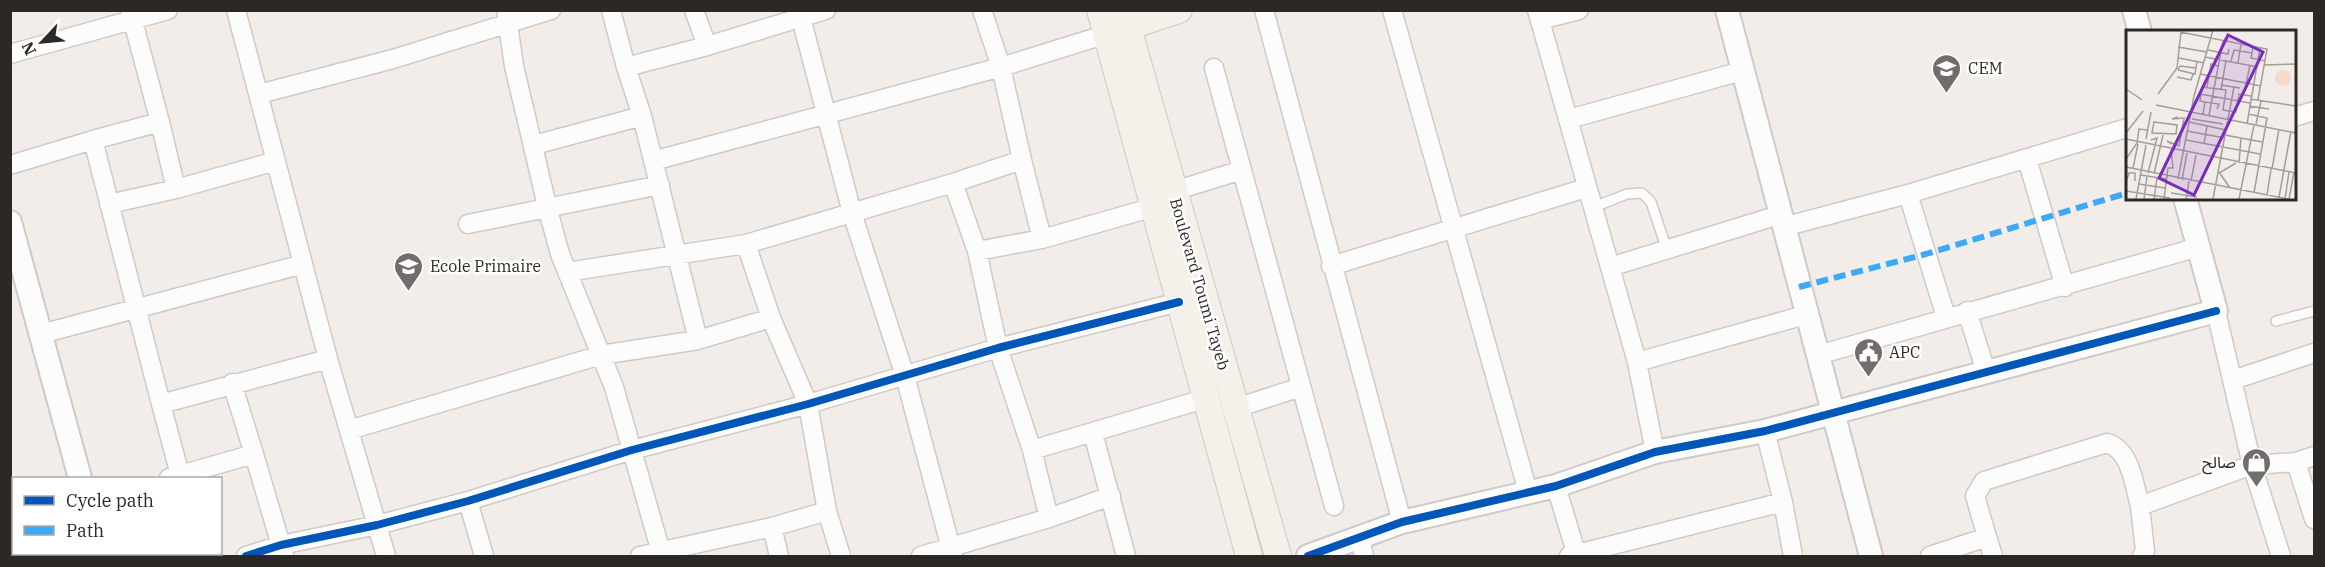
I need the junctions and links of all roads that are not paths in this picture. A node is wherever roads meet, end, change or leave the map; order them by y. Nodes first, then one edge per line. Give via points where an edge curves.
1 (168, 10) edge
2 (236, 10) edge
3 (552, 10) edge
4 (611, 10) edge
5 (694, 10) edge
6 (826, 10) edge
7 (982, 10) edge
8 (1179, 10) edge
9 (1264, 10) edge
10 (1392, 10) edge
11 (1579, 10) edge
12 (1727, 10) edge
13 (2134, 10) edge
14 (131, 15) edge
15 (800, 15) edge
16 (1538, 15) edge
17 (507, 17) edge
18 (1114, 20) edge
19 (2139, 30) edge
20 (707, 46) junction
21 (10, 54) edge
22 (626, 68) junction
23 (1001, 68) junction
24 (1214, 68) dead end
25 (1742, 71) junction
26 (259, 94) junction
27 (2314, 111) edge
28 (824, 114) junction
29 (642, 116) junction
30 (2295, 117) edge
31 (1569, 119) junction
32 (159, 123) junction
33 (2126, 128) edge
34 (93, 140) junction
35 (534, 145) junction
36 (2027, 159) junction
37 (1022, 160) junction
38 (276, 161) junction
39 (653, 161) junction
40 (10, 165) edge
41 (1242, 171) junction
42 (953, 183) junction
43 (660, 185) junction
44 (1586, 188) junction
45 (176, 189) junction
46 (1174, 191) junction
47 (1908, 194) junction
48 (2187, 200) edge
49 (109, 204) junction
50 (1154, 207) junction
51 (1594, 207) junction
52 (548, 210) junction
53 (852, 213) junction
54 (1781, 221) junction
55 (10, 222) edge
56 (468, 224) dead end
57 (1454, 229) junction
58 (1042, 239) junction
59 (746, 244) junction
60 (2199, 247) junction
61 (1667, 250) junction
62 (977, 251) junction
63 (675, 253) junction
64 (303, 264) junction
65 (1331, 266) junction
66 (1610, 267) junction
67 (567, 272) junction
68 (2065, 286) junction
69 (1179, 303) junction
70 (136, 310) junction
71 (2216, 310) junction
72 (1967, 311) junction
73 (2314, 311) edge
74 (1805, 315) junction
75 (1946, 316) junction
76 (771, 318) junction
77 (2276, 321) dead end
78 (41, 334) junction
79 (698, 340) junction
80 (998, 348) junction
81 (2314, 353) edge
82 (601, 355) junction
83 (1818, 355) junction
84 (328, 359) junction
85 (1637, 362) junction
86 (1986, 372) junction
87 (905, 376) junction
88 (2233, 380) junction
89 (232, 383) junction
90 (1301, 387) junction
91 (1204, 399) junction
92 (161, 404) junction
93 (808, 404) junction
94 (1236, 408) junction
95 (1833, 414) junction
96 (349, 430) junction
97 (1765, 431) junction
98 (1093, 433) junction
99 (632, 450) junction
100 (1032, 450) junction
101 (1655, 452) junction
102 (254, 454) junction
103 (2314, 456) edge
104 (2296, 462) junction
105 (2253, 465) junction
106 (80, 477) edge
107 (174, 477) edge
108 (1556, 486) junction
109 (1528, 492) junction
110 (1111, 496) junction
111 (468, 501) junction
112 (1784, 502) junction
113 (1334, 506) dead end
114 (2140, 507) junction
115 (827, 511) junction
116 (1049, 518) junction
117 (2314, 519) edge
118 (1402, 522) junction
119 (376, 525) junction
120 (772, 527) junction
121 (1987, 537) junction
122 (1362, 548) edge
123 (282, 551) edge
124 (952, 552) edge
125 (662, 553) edge
126 (246, 556) edge
127 (386, 556) edge
128 (484, 556) edge
129 (640, 556) edge
130 (779, 556) edge
131 (841, 556) edge
132 (921, 556) edge
133 (1126, 556) edge
134 (1250, 556) edge
135 (1278, 556) edge
136 (1308, 556) edge
137 (1574, 556) edge
138 (1793, 556) edge
139 (1870, 556) edge
140 (1930, 556) edge
141 (1993, 556) edge
142 (2142, 556) edge
143 (2281, 556) edge

1 - 14 street
2 - 26 street
3 - 17 street
4 - 22 street
5 - 20 street
6 - 15 street
7 - 23 street
8 - 18 main road
9 - 65 street
10 - 57 street
11 - 16 street
12 - 25 street
13 - 19 street
14 - 21 street
14 - 32 street
15 - 20 street
15 - 28 street
16 - 31 street
17 - 26 street via 393,59
17 - 35 street via 514,66
18 - 23 street
18 - 46 main road, Boulevard Toumi Tayeb
18 - 50 main road, Boulevard Toumi Tayeb
20 - 22 street
22 - 29 street
23 - 28 street
23 - 37 street
24 - 41 street
25 - 31 street
25 - 54 street
26 - 38 street
27 - 30 street
28 - 39 street
28 - 53 street
29 - 35 street
29 - 39 street
31 - 44 street
32 - 34 street
32 - 45 street
33 - 36 street
34 - 40 street
34 - 49 street
35 - 52 street
36 - 47 street
36 - 68 street
37 - 42 street
37 - 58 street
38 - 45 street
38 - 64 street
39 - 43 street
41 - 46 street
41 - 90 street
42 - 53 street
42 - 62 street
43 - 52 street
43 - 63 street
44 - 51 street
44 - 57 street
45 - 49 street
46 - 94 main road, Boulevard Toumi Tayeb
47 - 54 street
47 - 75 street
48 - 60 street
49 - 70 street
50 - 58 street
50 - 69 main road, Boulevard Toumi Tayeb
51 - 61 lane via 1642,193 1651,202
51 - 66 street
52 - 56 street
52 - 67 street
53 - 59 street
53 - 87 street
54 - 61 street
54 - 74 street
55 - 78 street
57 - 65 street
57 - 109 street
58 - 62 street
59 - 63 street
59 - 76 street
60 - 68 street
60 - 71 street
61 - 66 street
62 - 80 street
63 - 67 street
63 - 79 street
64 - 70 street
64 - 84 street
65 - 118 street
66 - 85 street
67 - 82 street
68 - 72 street
69 - 80 street
69 - 91 main road, Boulevard Toumi Tayeb
70 - 78 street
70 - 92 street
71 - 86 street
71 - 88 street
72 - 75 street
72 - 86 street
73 - 77 lane
74 - 83 street
74 - 85 street
75 - 83 street
76 - 79 street
76 - 93 street
78 - 106 street
79 - 82 street
80 - 87 street
80 - 100 street
81 - 88 street
82 - 96 street
82 - 99 street
83 - 95 street
84 - 89 street
84 - 96 street
85 - 101 street
86 - 95 street
87 - 93 street
87 - 124 street
88 - 105 street
89 - 92 street
89 - 102 street
90 - 94 street
90 - 113 street
91 - 98 street
91 - 134 main road, Boulevard Toumi Tayeb
92 - 107 street
93 - 99 street
93 - 115 street
94 - 135 main road, Boulevard Toumi Tayeb
95 - 97 street
95 - 139 street
96 - 119 street
97 - 101 street
97 - 112 street
98 - 100 street
98 - 110 street
99 - 111 street
99 - 125 street
100 - 116 street
101 - 108 street
102 - 107 street
102 - 123 street
103 - 104 street
104 - 105 street
104 - 117 street
105 - 114 street
105 - 143 street
108 - 109 street
108 - 137 street
109 - 118 street
110 - 116 street
110 - 133 street
111 - 119 street
111 - 128 street
112 - 137 street
112 - 138 street
114 - 121 street via 2125,455 2118,446 2107,443 1984,481 1975,496
114 - 142 street via 2145,551
115 - 120 street
115 - 131 street
116 - 124 street
118 - 122 street
119 - 123 street
119 - 127 street
120 - 125 street
120 - 130 street
121 - 140 street
121 - 141 street
122 - 136 street
123 - 126 street
124 - 132 street
125 - 129 street

